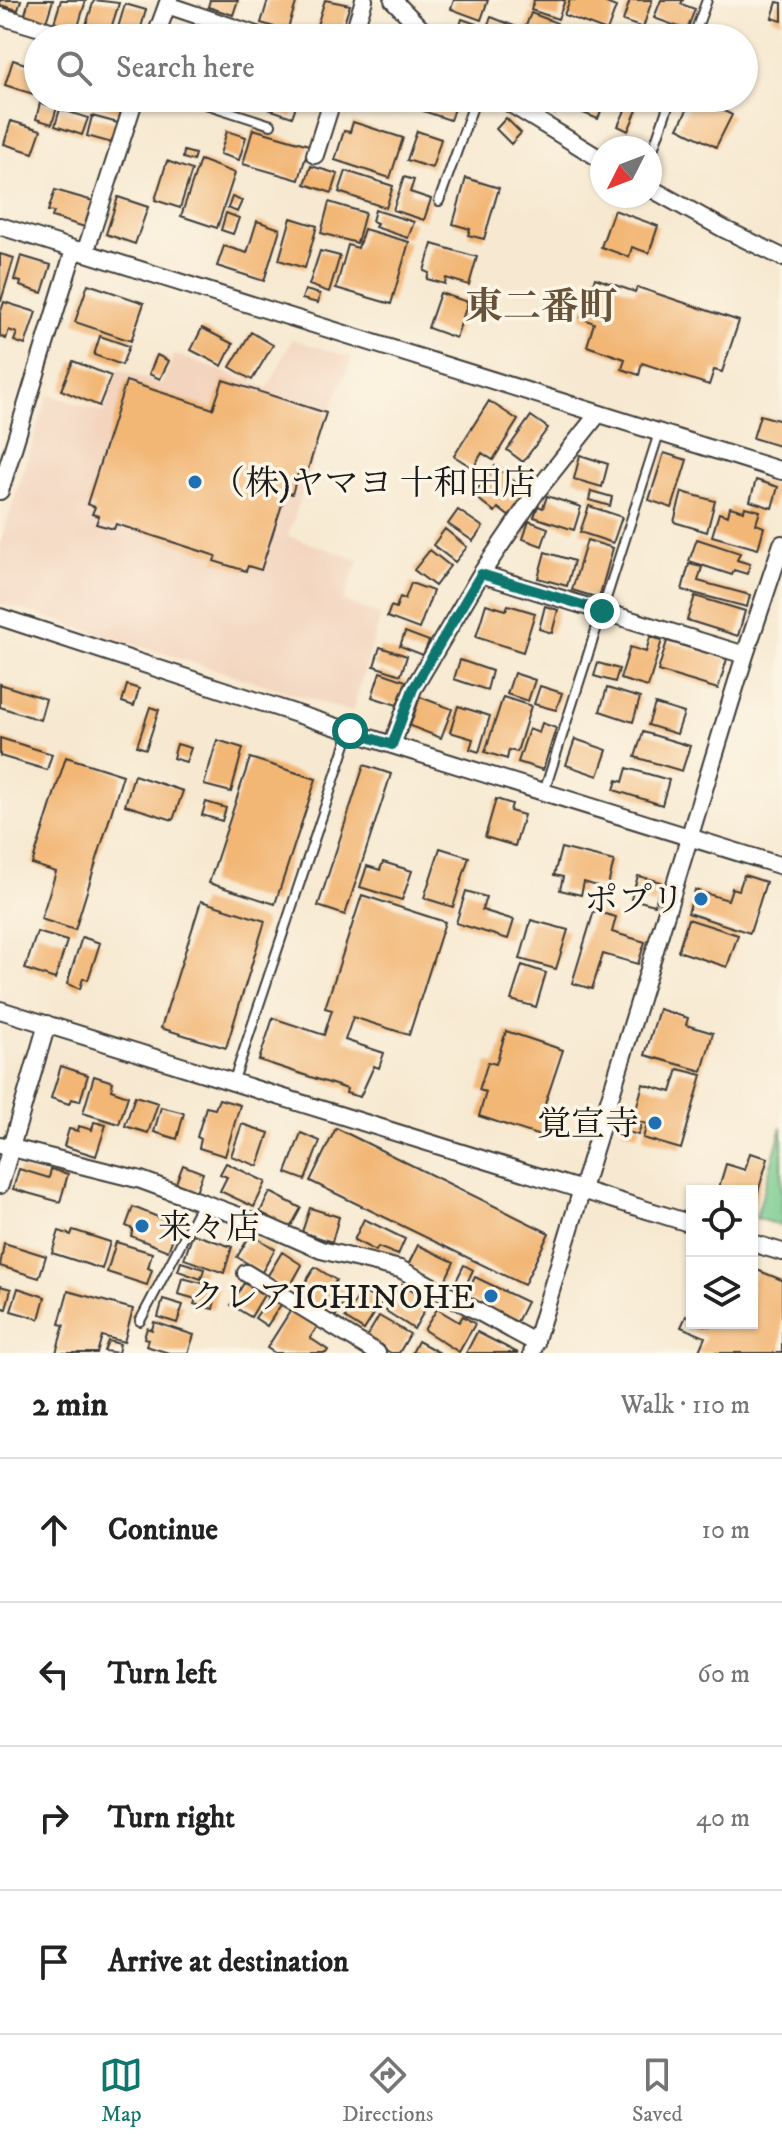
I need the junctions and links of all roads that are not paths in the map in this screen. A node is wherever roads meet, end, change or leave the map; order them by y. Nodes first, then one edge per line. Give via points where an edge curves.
1 (364, 0) edge
2 (393, 0) edge
3 (707, 0) edge
4 (168, 3) edge
5 (0, 16) edge
6 (27, 24) edge
7 (160, 24) edge
8 (226, 24) edge
9 (356, 24) edge
10 (416, 24) edge
11 (698, 24) edge
12 (130, 112) edge
13 (231, 112) edge
14 (329, 112) edge
15 (471, 112) edge
16 (524, 112) edge
17 (666, 112) edge
18 (271, 125) dead end
19 (658, 136) edge
20 (590, 153) edge
21 (315, 155) dead end
22 (662, 195) edge
23 (439, 201) dead end
24 (0, 226) edge
25 (80, 252) junction
26 (782, 257) edge
27 (598, 414) junction
28 (659, 433) junction
29 (782, 471) edge
30 (0, 491) edge
31 (782, 544) edge
32 (481, 574) junction
33 (602, 611) junction
34 (0, 617) edge
35 (745, 655) junction
36 (350, 731) junction
37 (392, 745) junction
38 (544, 792) junction
39 (691, 837) junction
40 (782, 866) edge
41 (0, 1010) edge
42 (47, 1024) junction
43 (234, 1080) junction
44 (6, 1147) edge
45 (0, 1185) edge
46 (583, 1190) junction
47 (202, 1203) junction
48 (686, 1222) edge
49 (758, 1245) edge
50 (782, 1252) edge
51 (246, 1273) dead end
52 (140, 1321) dead end
53 (534, 1348) edge
54 (377, 1353) edge

1 - 9 street
2 - 10 street
3 - 11 lane
4 - 7 street
4 - 8 street
5 - 6 street
12 - 25 street
13 - 18 lane
14 - 21 street
15 - 23 lane
16 - 20 street
17 - 19 lane
22 - 26 street
24 - 25 street
25 - 27 street
25 - 30 street
27 - 28 street
27 - 32 street
28 - 29 street
28 - 33 lane
31 - 35 street
32 - 33 street
32 - 37 street via 413,689
33 - 35 street
33 - 38 lane
34 - 36 street
35 - 39 street
36 - 37 street
36 - 43 lane
37 - 38 street
38 - 39 street
39 - 40 street
39 - 46 street
41 - 42 street
42 - 43 street
42 - 44 street
43 - 46 street
44 - 45 street
44 - 47 street via 141,1180
46 - 48 street
46 - 53 street
47 - 52 lane
47 - 53 street via 321,1250 400,1269
49 - 50 street
51 - 54 street

